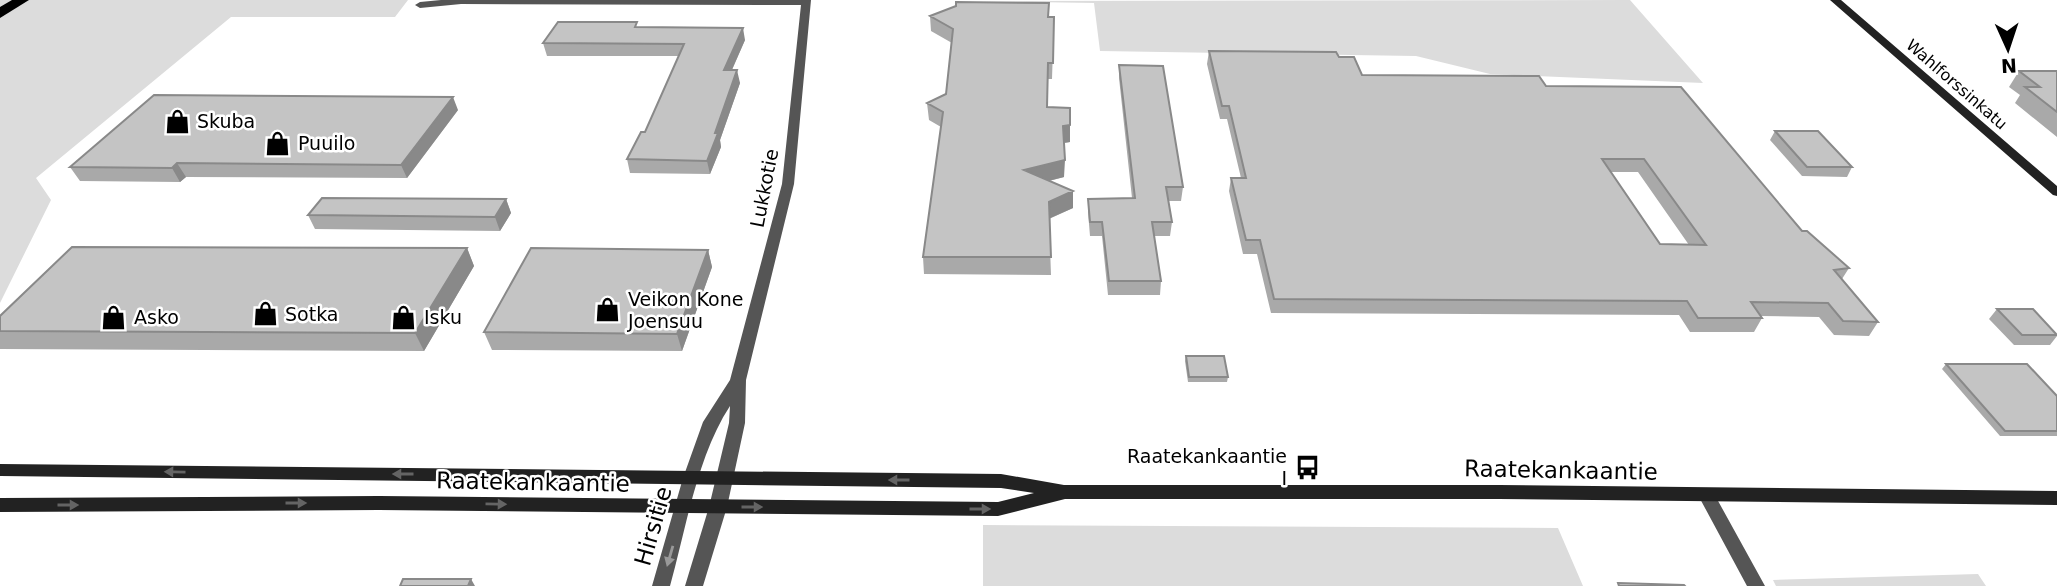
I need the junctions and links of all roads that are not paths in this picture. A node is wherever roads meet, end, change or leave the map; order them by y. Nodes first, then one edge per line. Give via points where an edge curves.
1 (22, 0) edge
2 (1835, 0) edge
3 (805, 1) edge
4 (420, 5) dead end
5 (0, 14) edge
6 (2057, 192) edge
7 (738, 380) junction
8 (0, 470) edge
9 (691, 478) junction
10 (723, 480) junction
11 (1064, 492) junction
12 (1706, 495) junction
13 (2057, 498) edge
14 (0, 505) edge
15 (684, 507) junction
16 (718, 507) junction
17 (661, 586) edge
18 (694, 586) edge
19 (1756, 586) edge

1 - 5 highway
2 - 6 main road, Wahlforssinkatu
3 - 4 street via 460,1
3 - 7 street, Lukkotie via 788,184
7 - 9 street, Hirsitie via 711,422
7 - 10 street via 737,423
9 -> 8 main road, Raatekankaantie
9 - 10 main road, Raatekankaantie
9 - 15 street, Hirsitie
11 -> 10 main road, Raatekankaantie via 1001,481
10 - 16 street
11 - 12 main road, Raatekankaantie
16 -> 11 main road, Raatekankaantie via 998,509
12 - 13 main road, Raatekankaantie
12 - 19 street
14 -> 15 main road, Raatekankaantie
15 - 16 main road, Raatekankaantie
15 -> 17 street, Hirsitie
16 - 18 street

